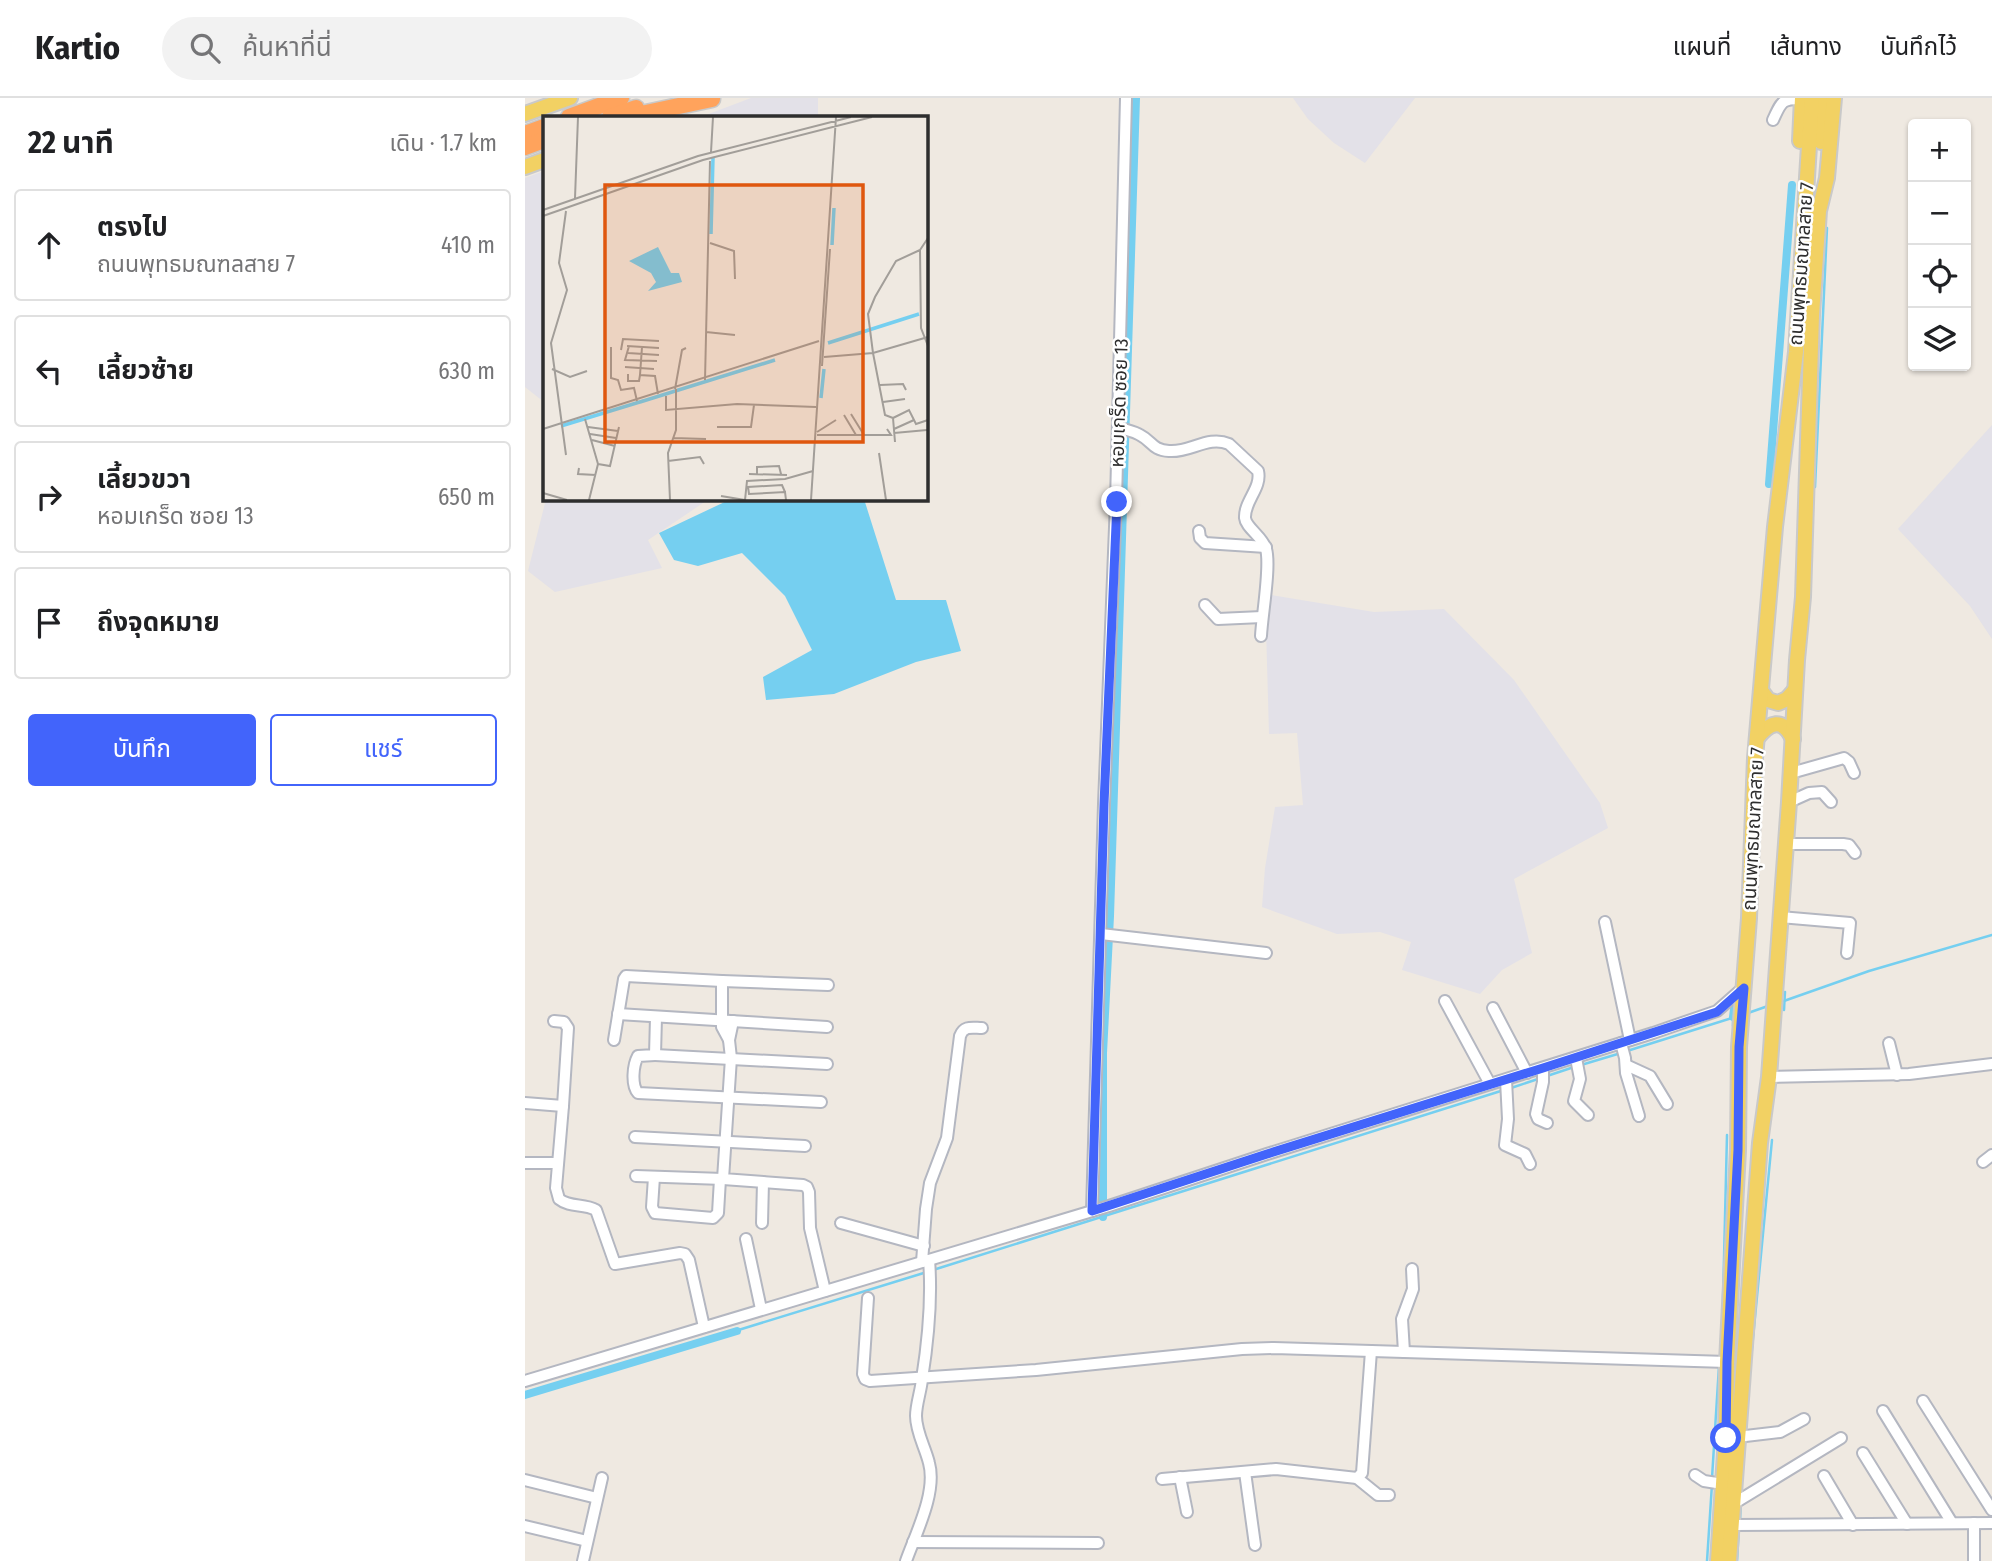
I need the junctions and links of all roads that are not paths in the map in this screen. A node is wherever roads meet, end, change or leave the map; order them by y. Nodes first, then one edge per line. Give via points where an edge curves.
1 (570, 98) edge
2 (593, 98) edge
3 (621, 98) edge
4 (665, 98) edge
5 (1126, 98) edge
6 (1805, 98) edge
7 (1823, 98) edge
8 (1834, 98) edge
9 (713, 99) edge
10 (525, 114) edge
11 (564, 116) edge
12 (572, 116) edge
13 (613, 116) edge
14 (632, 116) edge
15 (665, 116) edge
16 (1773, 120) dead end
17 (543, 127) edge
18 (525, 134) edge
19 (543, 140) edge
20 (525, 147) edge
21 (543, 160) edge
22 (525, 167) edge
23 (1812, 204) junction
24 (1123, 429) junction
25 (1199, 531) dead end
26 (1266, 547) junction
27 (1205, 605) dead end
28 (1262, 617) junction
29 (1261, 636) dead end
30 (1795, 690) junction
31 (1762, 692) junction
32 (1757, 738) junction
33 (1793, 739) junction
34 (1854, 773) dead end
35 (1791, 774) junction
36 (1789, 802) junction
37 (1831, 802) dead end
38 (1785, 844) junction
39 (1855, 853) dead end
40 (1780, 917) junction
41 (1605, 922) dead end
42 (1107, 934) junction
43 (1266, 953) dead end
44 (1847, 953) dead end
45 (722, 981) junction
46 (828, 985) dead end
47 (1737, 998) junction
48 (1445, 1001) dead end
49 (1493, 1008) dead end
50 (618, 1014) junction
51 (656, 1017) junction
52 (554, 1021) dead end
53 (727, 1021) junction
54 (827, 1027) dead end
55 (982, 1028) dead end
56 (614, 1040) dead end
57 (1889, 1043) dead end
58 (1625, 1051) junction
59 (656, 1055) junction
60 (731, 1058) junction
61 (827, 1064) dead end
62 (1578, 1064) junction
63 (1992, 1064) edge
64 (1527, 1073) junction
65 (1543, 1075) junction
66 (1898, 1075) junction
67 (1769, 1077) junction
68 (1490, 1084) junction
69 (1507, 1086) junction
70 (728, 1098) junction
71 (821, 1102) dead end
72 (525, 1103) edge
73 (1667, 1104) dead end
74 (563, 1106) junction
75 (1588, 1115) dead end
76 (1639, 1116) dead end
77 (1547, 1122) dead end
78 (635, 1138) dead end
79 (726, 1142) junction
80 (804, 1146) dead end
81 (525, 1163) edge
82 (558, 1163) junction
83 (1530, 1164) dead end
84 (636, 1176) dead end
85 (654, 1177) junction
86 (721, 1179) junction
87 (763, 1182) junction
88 (1100, 1209) junction
89 (762, 1223) dead end
90 (841, 1223) dead end
91 (746, 1239) dead end
92 (924, 1246) junction
93 (927, 1263) junction
94 (1412, 1269) dead end
95 (825, 1291) junction
96 (867, 1298) dead end
97 (761, 1309) junction
98 (704, 1327) junction
99 (1371, 1351) junction
100 (1404, 1352) junction
101 (1722, 1361) junction
102 (923, 1378) junction
103 (525, 1381) edge
104 (1923, 1401) dead end
105 (1883, 1411) dead end
106 (1804, 1419) dead end
107 (1742, 1437) junction
108 (1841, 1438) dead end
109 (1863, 1453) dead end
110 (1245, 1472) junction
111 (1824, 1476) dead end
112 (1180, 1477) junction
113 (602, 1478) dead end
114 (1357, 1478) junction
115 (1162, 1479) dead end
116 (525, 1480) edge
117 (1389, 1495) dead end
118 (597, 1498) junction
119 (1738, 1501) junction
120 (1992, 1510) edge
121 (1187, 1512) dead end
122 (1952, 1523) junction
123 (1974, 1523) junction
124 (1992, 1523) edge
125 (1907, 1524) junction
126 (1733, 1525) junction
127 (1853, 1525) junction
128 (525, 1526) edge
129 (587, 1541) junction
130 (913, 1542) junction
131 (1098, 1543) dead end
132 (1255, 1545) dead end
133 (583, 1561) edge
134 (906, 1561) edge
135 (1718, 1561) edge
136 (1729, 1561) edge
137 (1974, 1561) edge

1 - 10 main road
2 - 11 highway
3 - 12 highway
4 - 13 highway
5 - 24 street, หอมเกร็ด ซอย 13
6 - 16 street via 1782,102
6 - 23 main road, ถนนพุทธมณฑลสาย 7
7 - 23 main road via 1818,190
8 - 23 main road via 1825,189
9 - 14 highway
9 - 15 main road
17 - 18 highway
19 - 20 highway
21 - 22 main road
23 - 30 main road, ถนนพุทธมณฑลสาย 7 via 1803,597
23 - 31 main road, ถนนพุทธมณฑลสาย 7 via 1775,527
24 - 26 street via 1141,435 1157,449 1172,452 1213,440 1229,444 1259,474 1245,520
24 - 42 street, หอมเกร็ด ซอย 13 via 1104,804
25 - 26 street via 1205,543
26 - 28 street
27 - 28 street via 1218,619
28 - 29 street
30 - 31 main road via 1778,703
30 - 33 main road, ถนนพุทธมณฑลสาย 7
31 - 32 main road, ถนนพุทธมณฑลสาย 7
32 - 33 main road via 1774,724 1789,731
32 - 47 main road, ถนนพุทธมณฑลสาย 7
33 - 35 main road, ถนนพุทธมณฑลสาย 7
34 - 35 street via 1844,758
35 - 36 main road, ถนนพุทธมณฑลสาย 7
36 - 37 street via 1817,792
36 - 38 main road, ถนนพุทธมณฑลสาย 7
38 - 39 street via 1843,844
38 - 40 main road, ถนนพุทธมณฑลสาย 7
40 - 44 street via 1850,923
40 - 67 main road, ถนนพุทธมณฑลสาย 7
41 - 58 street
42 - 43 street
42 - 88 street, หอมเกร็ด ซอย 13 via 1096,1045
45 - 46 street
45 - 50 street via 626,975
45 - 53 street
47 - 58 street via 1717,1012
47 - 101 main road, ถนนพุทธมณฑลสาย 7 via 1738,1150
48 - 68 street
49 - 64 street
50 - 51 street
50 - 56 street
51 - 53 street
51 - 59 street
52 - 74 street via 564,1022 568,1028
53 - 54 street
53 - 60 street
55 - 92 street via 966,1028 960,1035 947,1138 930,1183
57 - 66 street
58 - 62 street
58 - 73 street via 1650,1076
58 - 76 street via 1626,1073
59 - 60 street
59 - 70 street via 636,1060 634,1086 638,1093
60 - 61 street
60 - 70 street
62 - 65 street
62 - 75 street via 1580,1079 1574,1103
63 - 66 street
64 - 65 street
64 - 69 street
65 - 77 street via 1535,1114
66 - 67 street
67 - 107 main road, ถนนพุทธมณฑลสาย 7 via 1760,1143
68 - 69 street
68 - 88 street
69 - 83 street via 1505,1145 1525,1154
70 - 71 street
70 - 79 street
72 - 74 street
74 - 82 street
78 - 79 street
79 - 80 street
79 - 86 street
81 - 82 street
82 - 98 street via 559,1199 596,1210 615,1264 685,1254
84 - 85 street
85 - 86 street
85 - 86 street via 655,1213 713,1217 718,1213
86 - 87 street
87 - 89 street
87 - 95 street via 807,1187 810,1228
88 - 93 street
90 - 92 street
91 - 97 street
92 - 93 street
93 - 95 street
93 - 102 street via 930,1280
94 - 100 street via 1413,1289 1402,1319
95 - 97 street
96 - 102 street via 865,1379
97 - 98 street
98 - 103 street
99 - 100 street
99 - 102 street via 1242,1349
99 - 114 street via 1362,1473
100 - 101 street
101 - 135 main road, ถนนพุทธมณฑลสาย 7 via 1726,1438 1709,1481
102 - 130 street via 916,1425 932,1476
104 - 120 street
105 - 122 street
106 - 107 street via 1780,1432
107 - 119 main road, ถนนพุทธมณฑลสาย 7
108 - 119 street
109 - 125 street
110 - 112 street
110 - 114 street via 1276,1469
110 - 132 street
111 - 127 street
112 - 115 street
112 - 121 street
113 - 118 street
114 - 117 street via 1378,1495
116 - 118 street
118 - 129 street
119 - 126 main road, ถนนพุทธมณฑลสาย 7
122 - 123 street
122 - 125 street
123 - 124 street
123 - 137 street
125 - 127 street
126 - 127 street
126 - 136 main road, ถนนพุทธมณฑลสาย 7
128 - 129 street
129 - 133 street
130 - 131 street
130 - 134 street

